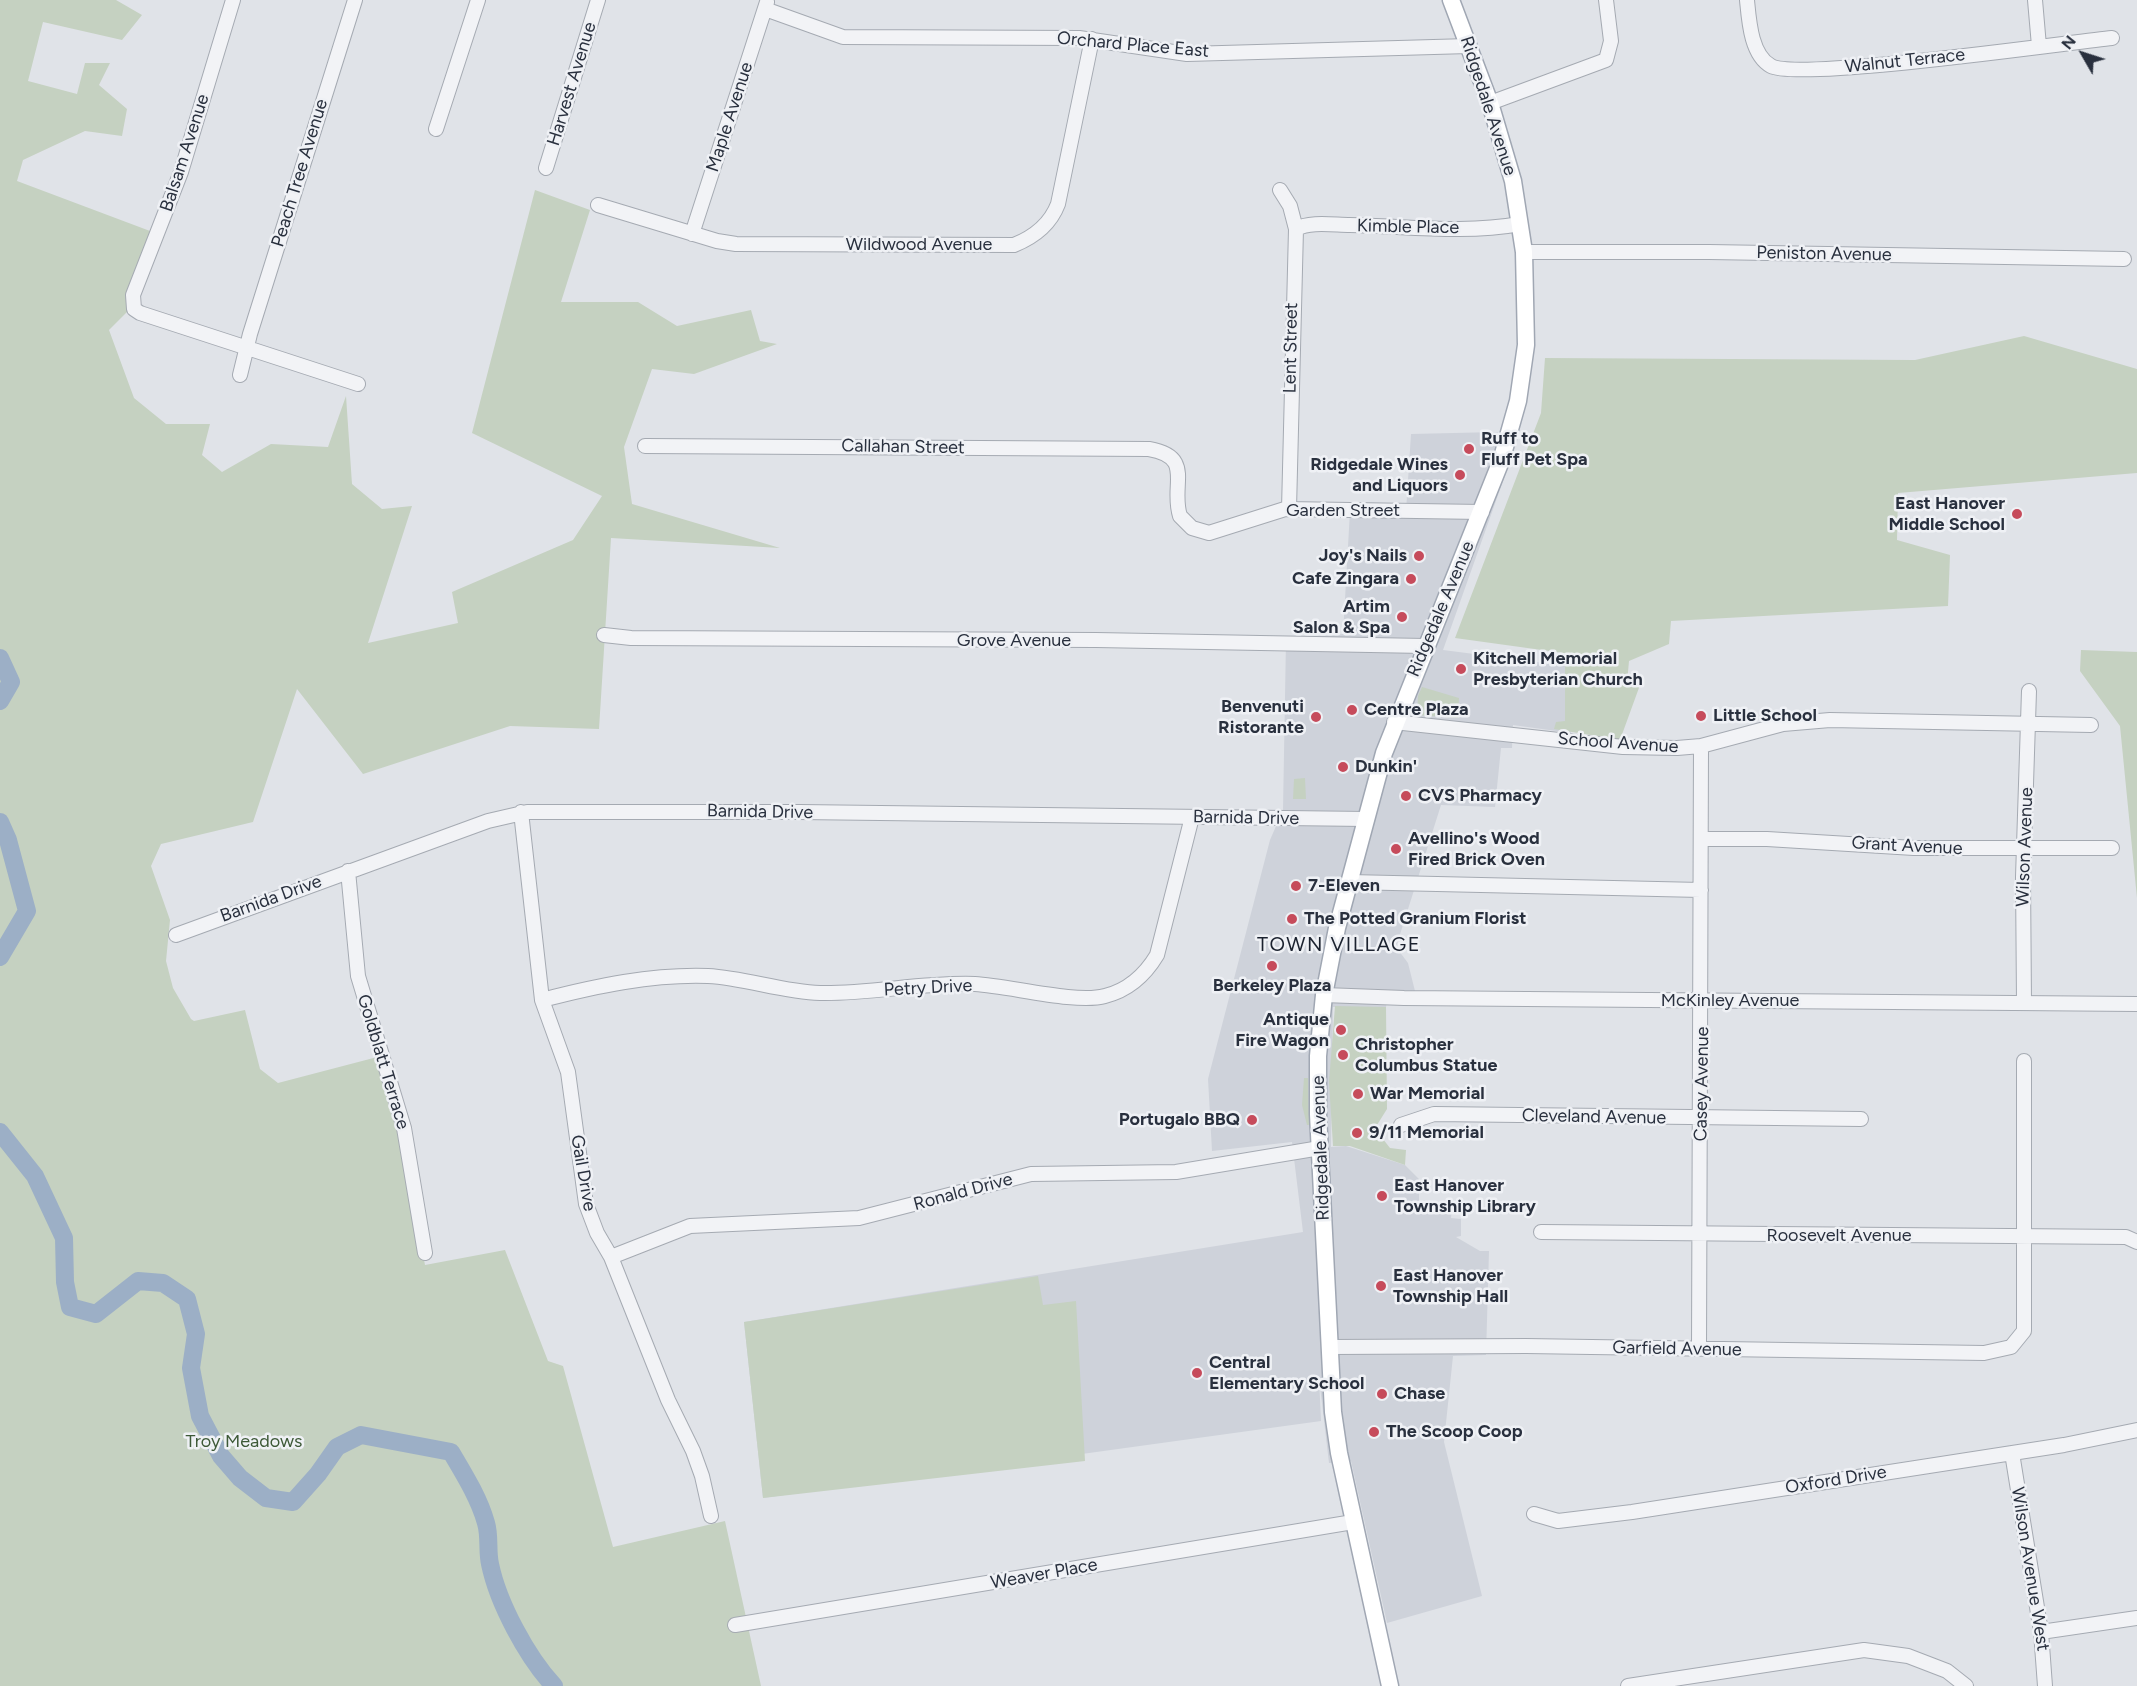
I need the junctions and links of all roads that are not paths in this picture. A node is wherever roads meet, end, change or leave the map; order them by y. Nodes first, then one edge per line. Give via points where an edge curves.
1 (233, 0) edge
2 (355, 0) edge
3 (478, 0) edge
4 (598, 0) edge
5 (1451, 0) edge
6 (1606, 0) edge
7 (1747, 0) edge
8 (2035, 0) edge
9 (766, 4) edge
10 (2112, 38) dead end
11 (1092, 39) junction
12 (1469, 45) junction
13 (2039, 46) junction
14 (1490, 103) junction
15 (436, 129) dead end
16 (546, 168) dead end
17 (1280, 190) dead end
18 (598, 205) dead end
19 (1520, 224) junction
20 (1296, 229) junction
21 (692, 234) junction
22 (1524, 252) junction
23 (2124, 259) dead end
24 (247, 346) junction
25 (240, 375) dead end
26 (358, 384) dead end
27 (645, 446) dead end
28 (1161, 451) joint
29 (1289, 509) junction
30 (1482, 512) junction
31 (604, 635) dead end
32 (1425, 646) junction
33 (2029, 691) dead end
34 (1394, 722) junction
35 (2028, 724) junction
36 (2091, 725) dead end
37 (1701, 746) junction
38 (521, 812) junction
39 (1192, 817) junction
40 (1366, 819) junction
41 (1701, 839) junction
42 (2112, 848) dead end
43 (2024, 849) junction
44 (348, 871) junction
45 (1349, 882) junction
46 (1701, 890) junction
47 (176, 935) dead end
48 (1324, 995) junction
49 (542, 1000) junction
50 (1702, 1001) junction
51 (2024, 1003) junction
52 (2137, 1004) edge
53 (2024, 1061) dead end
54 (1702, 1119) junction
55 (1861, 1119) dead end
56 (1401, 1125) dead end
57 (1320, 1148) junction
58 (1541, 1232) dead end
59 (1699, 1235) junction
60 (2025, 1237) junction
61 (2137, 1242) edge
62 (424, 1253) dead end
63 (611, 1257) junction
64 (1332, 1347) junction
65 (1699, 1349) junction
66 (2137, 1430) edge
67 (2012, 1453) junction
68 (1534, 1514) dead end
69 (711, 1516) dead end
70 (1353, 1522) junction
71 (2137, 1618) edge
72 (735, 1625) dead end
73 (2041, 1632) junction
74 (1390, 1686) edge
75 (1628, 1686) edge
76 (1965, 1686) edge
77 (2045, 1686) edge

1 - 24 street, Balsam Avenue via 181,172 133,295 133,304 140,313
2 - 24 street, Peach Tree Avenue
3 - 15 street
4 - 16 street, Harvest Avenue
5 - 12 main road, Ridgedale Avenue
6 - 14 street via 1611,41 1606,60
7 - 13 street, Walnut Terrace via 1759,55 1775,68 1848,67
8 - 13 street
9 - 11 street, Orchard Place East via 843,37
9 - 21 street, Maple Avenue
10 - 13 street, Walnut Terrace
11 - 12 street, Orchard Place East via 1187,54
11 - 21 street, Wildwood Avenue via 1058,204 1048,222 1027,240 1014,245 972,246 736,244
12 - 14 main road, Ridgedale Avenue
14 - 19 main road, Ridgedale Avenue via 1513,181
17 - 20 street, Lent Street via 1290,206
18 - 21 street, Wildwood Avenue
19 - 20 street, Kimble Place via 1454,228 1322,225
19 - 22 main road, Ridgedale Avenue
20 - 29 street, Lent Street
22 - 23 street, Peniston Avenue
22 - 30 main road, Ridgedale Avenue via 1526,345 1518,401
24 - 25 street, Peach Tree Avenue
24 - 26 street
27 - 28 street, Callahan Street
28 - 29 street, Garden Street via 1173,458 1177,466 1178,509 1184,522 1195,530 1215,532
29 - 30 street, Garden Street
30 - 32 main road, Ridgedale Avenue
31 - 32 street, Grove Avenue
32 - 34 main road, Ridgedale Avenue
33 - 35 street, Wilson Avenue
34 - 37 street, School Avenue via 1623,747
34 - 40 main road, Ridgedale Avenue
35 - 36 street, School Avenue
35 - 37 street, School Avenue via 1830,720 1783,724
35 - 43 street, Wilson Avenue
37 - 41 street, Casey Avenue
38 - 39 street, Barnida Drive
38 - 44 street, Barnida Drive via 488,820
38 - 49 street, Gail Drive
39 - 40 street, Barnida Drive
39 - 49 street, Petry Drive via 1157,955 1135,981 1104,997 1077,998 971,984 809,993 698,976 635,981
40 - 45 main road, Ridgedale Avenue
41 - 43 street, Grant Avenue
41 - 46 street, Casey Avenue
42 - 43 street, Grant Avenue
43 - 51 street, Wilson Avenue
44 - 47 street, Barnida Drive
44 - 62 street, Goldblatt Terrace via 358,976 404,1128
45 - 46 street
45 - 48 main road, Ridgedale Avenue
46 - 50 street, Casey Avenue
48 - 50 street, McKinley Avenue
48 - 57 main road, Ridgedale Avenue via 1318,1056
49 - 63 street, Gail Drive via 568,1072 586,1204
50 - 51 street, McKinley Avenue
50 - 54 street, Casey Avenue
51 - 52 street, McKinley Avenue
53 - 60 street
54 - 55 street, Cleveland Avenue
54 - 56 street, Cleveland Avenue via 1434,1114
54 - 59 street, Casey Avenue
57 - 63 street, Ronald Drive via 1176,1172 1031,1174 859,1218 690,1226
57 - 64 main road, Ridgedale Avenue
58 - 59 street, Roosevelt Avenue
59 - 60 street, Roosevelt Avenue
59 - 65 street, Casey Avenue
60 - 61 street, Roosevelt Avenue via 2126,1237
60 - 65 street, Garfield Avenue via 2024,1331 2005,1350 1984,1353
63 - 69 street, Gail Drive via 693,1451
64 - 65 street, Garfield Avenue
64 - 70 main road, Ridgedale Avenue via 1333,1412
66 - 67 street, Oxford Drive
67 - 68 street, Oxford Drive via 1558,1521
67 - 73 street, Wilson Avenue West
70 - 72 street, Weaver Place
70 - 74 main road, Ridgedale Avenue
71 - 73 street
73 - 77 street, Wilson Avenue West
75 - 76 street via 1864,1650 1908,1656 1947,1671

